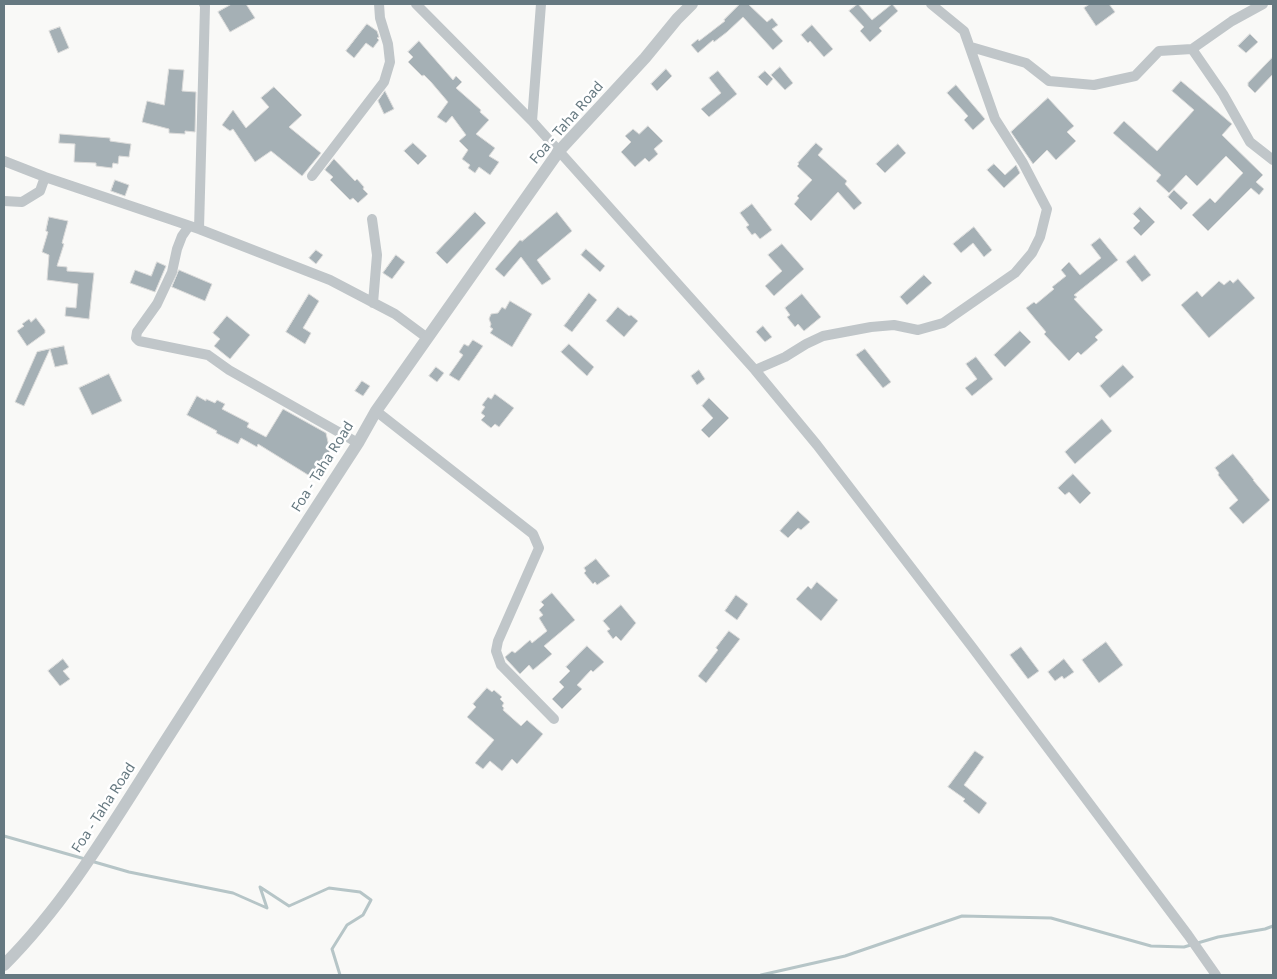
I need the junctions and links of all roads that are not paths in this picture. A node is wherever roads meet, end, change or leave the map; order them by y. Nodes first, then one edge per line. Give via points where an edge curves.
1 (204, 4) edge
2 (379, 4) edge
3 (416, 4) edge
4 (541, 4) edge
5 (692, 4) edge
6 (931, 4) edge
7 (1263, 4) edge
8 (971, 47) junction
9 (1192, 49) junction
10 (532, 121) junction
11 (559, 151) junction
12 (1273, 160) edge
13 (4, 161) edge
14 (312, 176) dead end
15 (45, 177) junction
16 (4, 201) edge
17 (372, 219) dead end
18 (194, 227) junction
19 (373, 303) junction
20 (426, 337) junction
21 (756, 370) junction
22 (376, 411) junction
23 (358, 442) junction
24 (554, 719) dead end
25 (4, 965) edge
26 (1216, 975) edge

1 - 18 street
2 - 14 street via 390,62 384,82
3 - 10 street
4 - 10 street
5 - 11 street, Foa - Taha Road
6 - 8 street via 964,31
7 - 9 street
8 - 9 street via 1026,63 1049,80 1094,85 1135,76 1159,51
8 - 21 street via 995,119 1047,209 1032,253 1015,273 943,323 918,330 894,325 823,336
9 - 12 street via 1250,142
10 - 11 street
11 - 20 street, Foa - Taha Road
11 - 21 street
13 - 15 street
15 - 16 street via 40,192 22,202
15 - 18 street
17 - 19 street via 377,255
18 - 19 street via 330,280
18 - 23 street via 182,236 172,272 157,304 137,332 139,342 208,355
19 - 20 street via 395,314
20 - 22 street, Foa - Taha Road
21 - 26 street via 972,647
22 - 23 street, Foa - Taha Road
22 - 24 street via 533,534 539,548 496,651 501,665
23 - 25 street, Foa - Taha Road via 96,848 44,920

